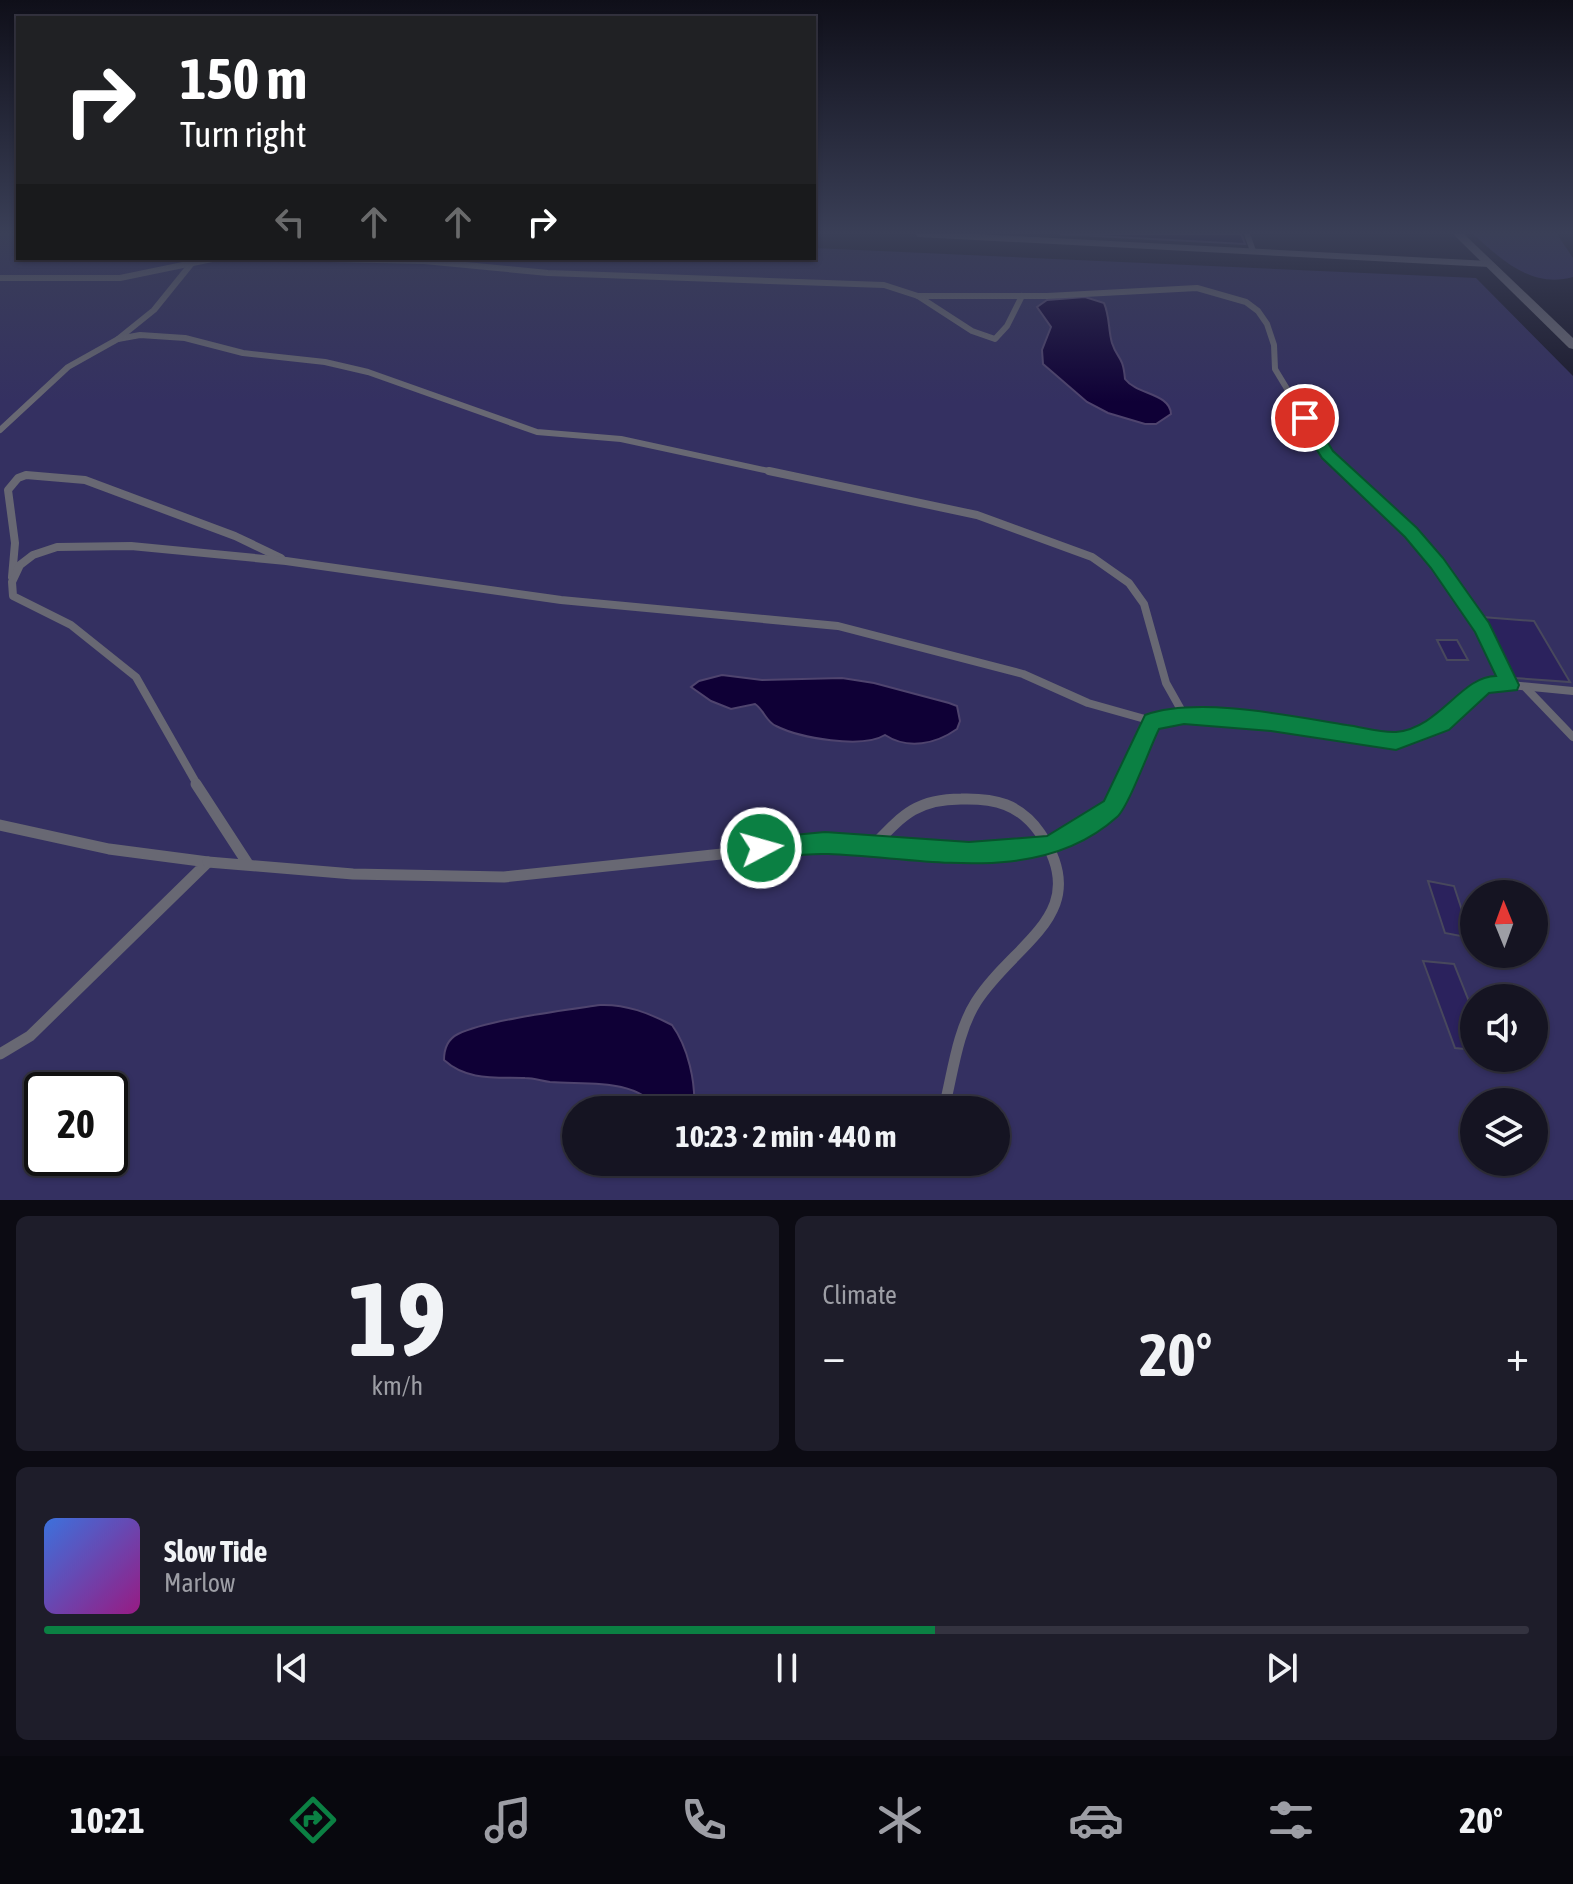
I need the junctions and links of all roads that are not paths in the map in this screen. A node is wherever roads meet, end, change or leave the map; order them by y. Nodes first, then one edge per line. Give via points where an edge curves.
1 (170, 290) edge
2 (899, 290) edge
3 (1153, 290) edge
4 (1207, 290) edge
5 (1516, 290) edge
6 (918, 296) junction
7 (1022, 296) junction
8 (118, 339) junction
9 (1573, 345) edge
10 (0, 430) edge
11 (286, 561) junction
12 (12, 582) junction
13 (1510, 685) junction
14 (1525, 688) junction
15 (1573, 691) edge
16 (1184, 715) junction
17 (1152, 721) junction
18 (1573, 737) edge
19 (0, 825) edge
20 (873, 846) junction
21 (1047, 846) junction
22 (208, 862) junction
23 (248, 864) junction
24 (0, 1054) edge
25 (947, 1095) dead end

1 - 8 lane
2 - 6 lane
3 - 7 lane
4 - 13 lane via 1253,306 1270,332 1273,364 1327,455 1437,563 1483,628
5 - 9 street
6 - 7 lane
6 - 7 lane via 972,331 995,339
8 - 10 lane via 68,367
8 - 16 lane via 185,338 243,353 347,367 537,432 611,437 977,515 1092,557 1129,583 1140,594 1166,683
11 - 12 lane via 70,545 33,555 20,565
11 - 12 lane via 235,536 85,480 26,475 8,490 15,543
11 - 17 lane via 561,600 838,626 1023,674 1088,703
12 - 23 lane via 13,596 22,603 71,625 136,677
13 - 14 lane
13 - 16 lane via 1484,685 1442,724 1396,741
14 - 15 lane
14 - 18 lane
16 - 17 lane
17 - 21 lane via 1111,808
19 - 22 lane via 109,849
20 - 21 lane via 969,853
20 - 21 lane via 907,812 935,800 1017,808
20 - 23 lane via 788,845 504,877 353,874
21 - 25 lane via 1060,873 1061,892 1049,917 976,1002 962,1031
22 - 23 lane
22 - 24 lane via 30,1036

